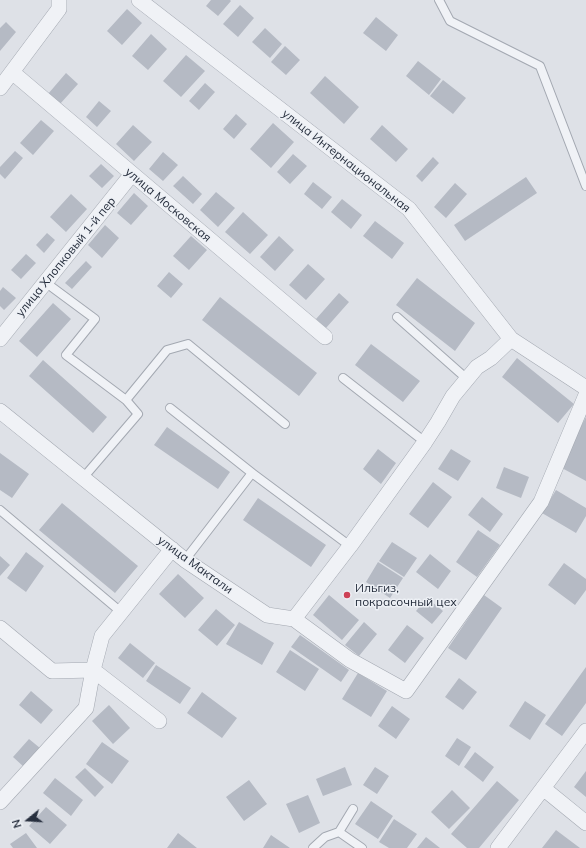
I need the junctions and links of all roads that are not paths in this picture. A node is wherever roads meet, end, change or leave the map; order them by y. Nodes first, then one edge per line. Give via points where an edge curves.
1 (59, 0) edge
2 (139, 0) edge
3 (439, 0) edge
4 (12, 72) junction
5 (0, 88) edge
6 (132, 174) junction
7 (586, 186) edge
8 (46, 282) junction
9 (397, 317) dead end
10 (325, 337) dead end
11 (0, 339) edge
12 (511, 339) junction
13 (343, 378) dead end
14 (467, 379) junction
15 (586, 388) edge
16 (586, 395) edge
17 (126, 400) junction
18 (170, 408) dead end
19 (0, 411) edge
20 (285, 424) dead end
21 (425, 442) junction
22 (252, 474) junction
23 (83, 478) junction
24 (0, 510) edge
25 (350, 546) junction
26 (172, 549) junction
27 (185, 560) junction
28 (121, 612) junction
29 (294, 619) junction
30 (0, 628) edge
31 (93, 670) junction
32 (159, 720) dead end
33 (586, 731) edge
34 (542, 788) junction
35 (0, 802) edge
36 (352, 809) dead end
37 (586, 823) edge
38 (339, 832) junction
39 (313, 848) edge
40 (362, 848) edge
41 (498, 848) edge

1 - 4 street via 59,9
2 - 12 street, улица Интернациональная via 409,210
3 - 7 lane via 450,21 540,66
4 - 5 street
4 - 6 street, улица Московская
6 - 8 street, улица Хлопковый 1-й пер
6 - 10 street, улица Московская
8 - 11 street, улица Хлопковый 1-й пер
8 - 17 lane via 95,319 66,355
9 - 14 lane
12 - 14 street via 477,367
12 - 15 street, улица Интернациональная
13 - 21 lane
14 - 21 street
16 - 29 street, улица Мактали via 541,502 406,691 350,660
17 - 20 lane via 167,350 188,344
17 - 23 lane via 138,414
18 - 22 lane
19 - 23 street, улица Мактали
21 - 25 street
22 - 25 lane
22 - 27 lane
23 - 26 street, улица Мактали
24 - 28 lane
25 - 29 street
26 - 27 street, улица Мактали
26 - 28 street
27 - 29 street, улица Мактали via 267,615
28 - 31 street via 102,636
30 - 31 street via 52,671
31 - 32 street
31 - 35 street via 86,708
33 - 34 street
34 - 37 street
34 - 41 street
36 - 38 lane
38 - 39 lane via 325,838
38 - 40 lane

